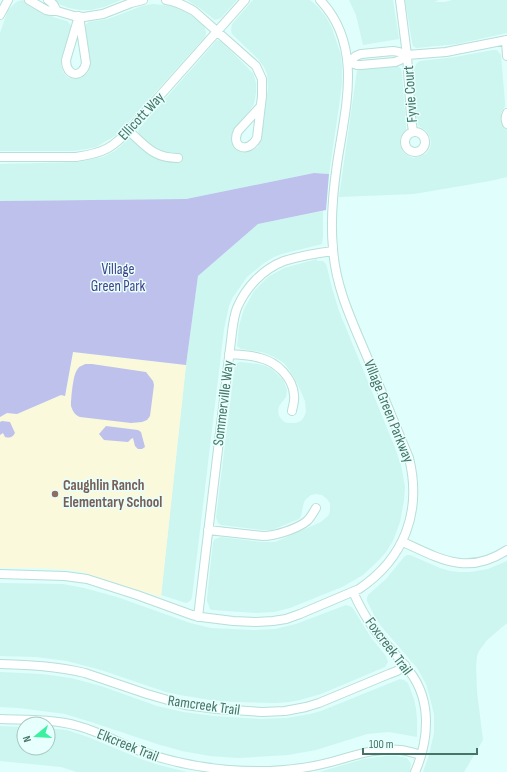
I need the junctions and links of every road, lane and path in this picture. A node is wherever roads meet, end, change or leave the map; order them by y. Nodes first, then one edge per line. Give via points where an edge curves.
1 (8, 0) edge
2 (29, 0) edge
3 (48, 0) edge
4 (143, 0) edge
5 (166, 0) edge
6 (244, 0) edge
7 (320, 0) edge
8 (400, 0) edge
9 (58, 10) junction
10 (0, 15) edge
11 (79, 16) junction
12 (217, 31) junction
13 (506, 40) edge
14 (407, 55) junction
15 (507, 56) edge
16 (348, 62) junction
17 (260, 107) junction
18 (507, 112) edge
19 (507, 124) edge
20 (129, 131) junction
21 (413, 132) dead end
22 (0, 157) edge
23 (178, 158) dead end
24 (333, 251) junction
25 (229, 354) junction
26 (292, 411) dead end
27 (316, 508) dead end
28 (208, 530) junction
29 (403, 542) junction
30 (507, 550) edge
31 (0, 574) edge
32 (353, 592) junction
33 (198, 616) junction
34 (0, 664) edge
35 (405, 665) junction
36 (0, 719) edge
37 (421, 755) junction
38 (416, 772) edge

1 - 10 street
2 - 9 street via 46,10
3 - 9 street
4 - 11 street via 103,14
5 - 12 street via 194,11
6 - 12 street, Ellicott Way
7 - 16 street, Village Green Parkway via 337,24
8 - 14 street, Fyvie Court
9 - 11 street
11 - 11 street via 66,60 68,71 72,74 82,72 86,63
12 - 17 street via 256,66 262,79
12 - 20 street, Ellicott Way
13 - 14 street via 446,52
13 - 15 street
14 - 16 street via 393,51 361,54
14 - 21 street, Fyvie Court
16 - 24 street, Village Green Parkway via 348,86 332,210
17 - 17 street via 238,131 236,141 242,147 251,146 257,138
18 - 19 street
20 - 22 street, Ellicott Way via 112,147 88,155
20 - 23 street via 156,154
24 - 25 street, Sommerville Way via 284,262 272,267 250,285 237,308
24 - 29 street, Village Green Parkway via 341,289 350,314 409,458 414,500
25 - 26 street via 262,358 278,366 290,381 294,394
25 - 28 street, Sommerville Way
27 - 28 street via 305,522 270,536
28 - 33 street, Sommerville Way
29 - 30 street via 441,559 465,564 489,560
29 - 32 street, Village Green Parkway via 383,569 367,584
31 - 33 street, Village Green Parkway via 87,579
32 - 33 street, Village Green Parkway via 286,619 256,622
32 - 35 street, Foxcreek Trail via 373,628
34 - 35 street, Ramcreek Trail via 72,670 185,705 262,712 296,709 319,703 397,671
35 - 37 street, Foxcreek Trail via 422,695 425,708 426,729
36 - 37 street, Elkcreek Trail via 55,721 77,726 162,758 217,770 257,772 301,768 380,750 401,750
37 - 38 street, Foxcreek Trail

